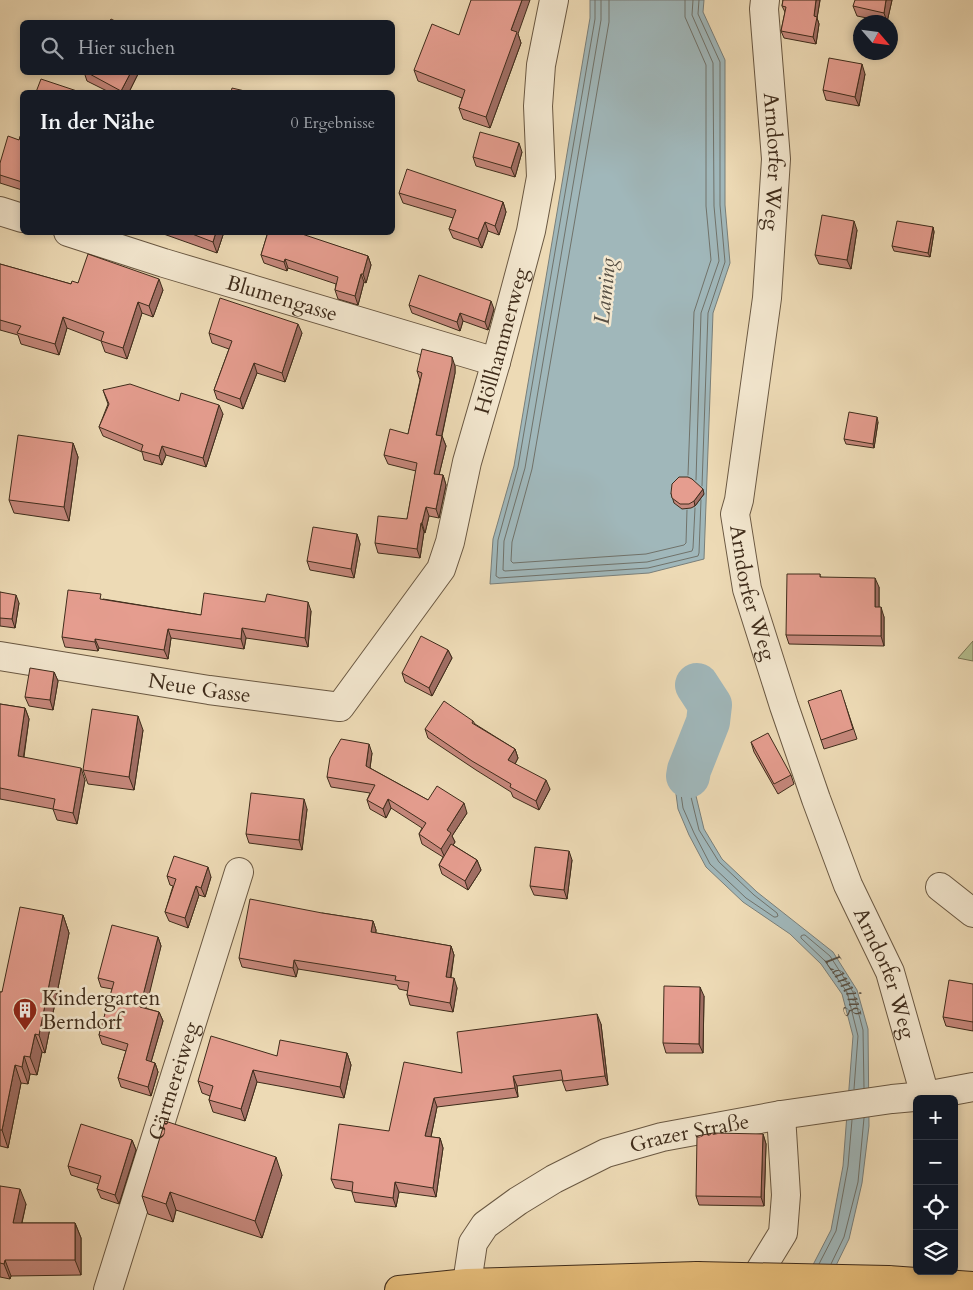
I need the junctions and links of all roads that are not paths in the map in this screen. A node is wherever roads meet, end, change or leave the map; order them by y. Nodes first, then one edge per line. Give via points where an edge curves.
1 (554, 0) edge
2 (765, 0) edge
3 (0, 211) edge
4 (20, 217) edge
5 (77, 235) edge
6 (496, 362) junction
7 (0, 656) edge
8 (376, 658) joint
9 (239, 872) dead end
10 (940, 887) dead end
11 (973, 913) edge
12 (973, 1087) edge
13 (924, 1095) edge
14 (935, 1095) edge
15 (913, 1098) edge
16 (793, 1113) junction
17 (956, 1280) edge
18 (467, 1283) junction
19 (899, 1284) edge
20 (108, 1290) edge
21 (399, 1290) edge
22 (748, 1290) edge

1 - 6 street, Höllhammerweg via 541,65 538,106 541,177 531,231
2 - 13 street, Arndorfer Weg via 776,159 767,298 735,514 747,589 784,706 848,885 890,972
3 - 4 street
5 - 6 street, Blumengasse
6 - 8 street, Höllhammerweg via 441,569
7 - 8 street, Neue Gasse via 209,690 340,707
9 - 20 street, Gärtnereiweg
10 - 11 street
12 - 14 street, Grazer Straße
15 - 16 street, Grazer Straße
16 - 18 street, Grazer Straße via 643,1142 606,1153 554,1179 485,1225 473,1243
16 - 22 street via 783,1233
17 - 19 main road
18 - 19 main road, bridge via 697,1276
18 - 21 main road

